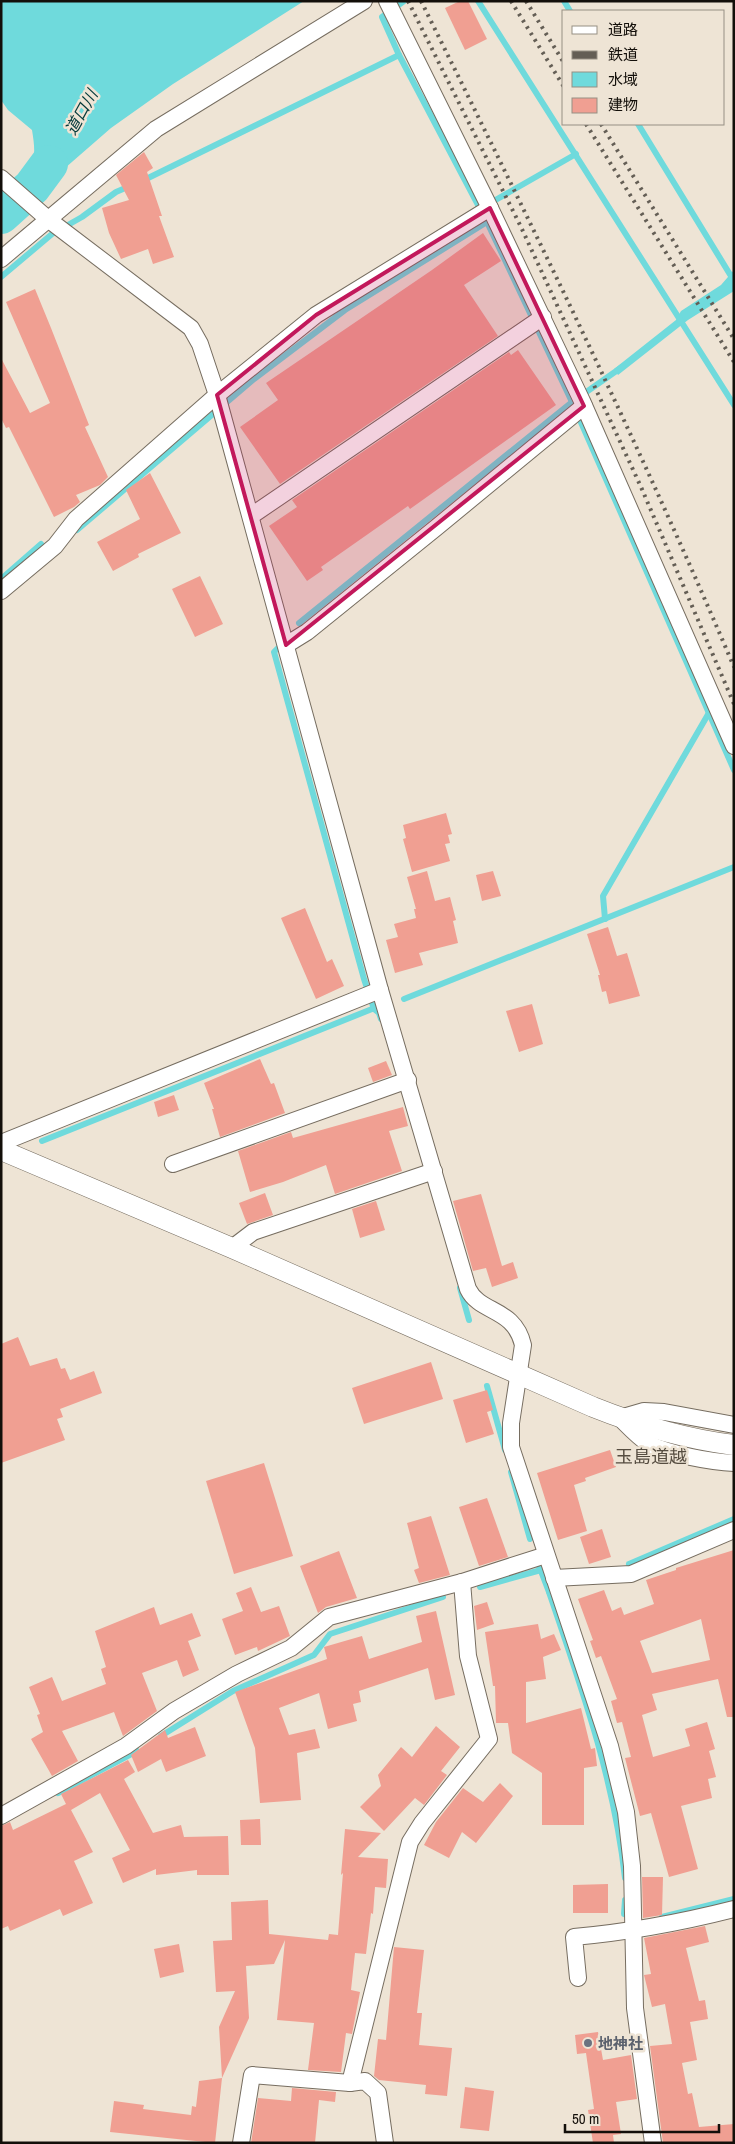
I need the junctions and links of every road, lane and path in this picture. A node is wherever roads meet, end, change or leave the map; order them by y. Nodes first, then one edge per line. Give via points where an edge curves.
1 (364, 1) edge
2 (389, 7) edge
3 (2, 179) edge
4 (485, 211) junction
5 (57, 226) junction
6 (1, 259) edge
7 (538, 321) junction
8 (219, 403) junction
9 (579, 404) junction
10 (251, 516) junction
11 (1, 591) edge
12 (286, 645) junction
13 (734, 746) edge
14 (372, 993) junction
15 (402, 1082) junction
16 (1, 1143) edge
17 (1, 1150) edge
18 (173, 1164) dead end
19 (428, 1173) junction
20 (232, 1248) junction
21 (518, 1375) junction
22 (620, 1418) junction
23 (734, 1425) edge
24 (734, 1445) edge
25 (734, 1464) edge
26 (734, 1530) edge
27 (546, 1555) junction
28 (554, 1578) junction
29 (462, 1582) junction
30 (1, 1816) edge
31 (734, 1910) edge
32 (634, 1931) junction
33 (578, 1978) dead end
34 (350, 2083) junction
35 (241, 2143) edge
36 (385, 2143) edge
37 (653, 2143) edge

1 - 5 street via 156,129
2 - 4 street
3 - 5 street
4 - 7 street
4 - 8 street via 316,315
5 - 6 street
5 - 8 street via 191,328 200,344
7 - 9 street
7 - 10 street
8 - 10 street
8 - 11 street via 76,519 54,546
9 - 12 street via 437,527 307,632
9 - 13 street
10 - 12 street
12 - 14 street
14 - 15 street
14 - 16 street
15 - 18 street
15 - 19 street
17 - 20 street
19 - 20 street via 253,1232
19 - 21 street via 470,1293 506,1316 520,1335 523,1345
20 - 21 street
21 - 22 street
21 - 27 street via 511,1447
22 - 23 street via 644,1411 664,1412
22 - 24 street
22 - 25 street via 650,1444
26 - 28 street via 631,1574
27 - 28 street
27 - 29 street
28 - 32 street via 610,1746 626,1812
29 - 30 street via 329,1617 291,1648 229,1679 174,1711 126,1746
29 - 34 street via 468,1656 489,1739 410,1842
31 - 32 street
32 - 33 street via 574,1937
32 - 37 street via 635,2008
34 - 35 street via 252,2075
34 - 36 street via 365,2081 378,2093

